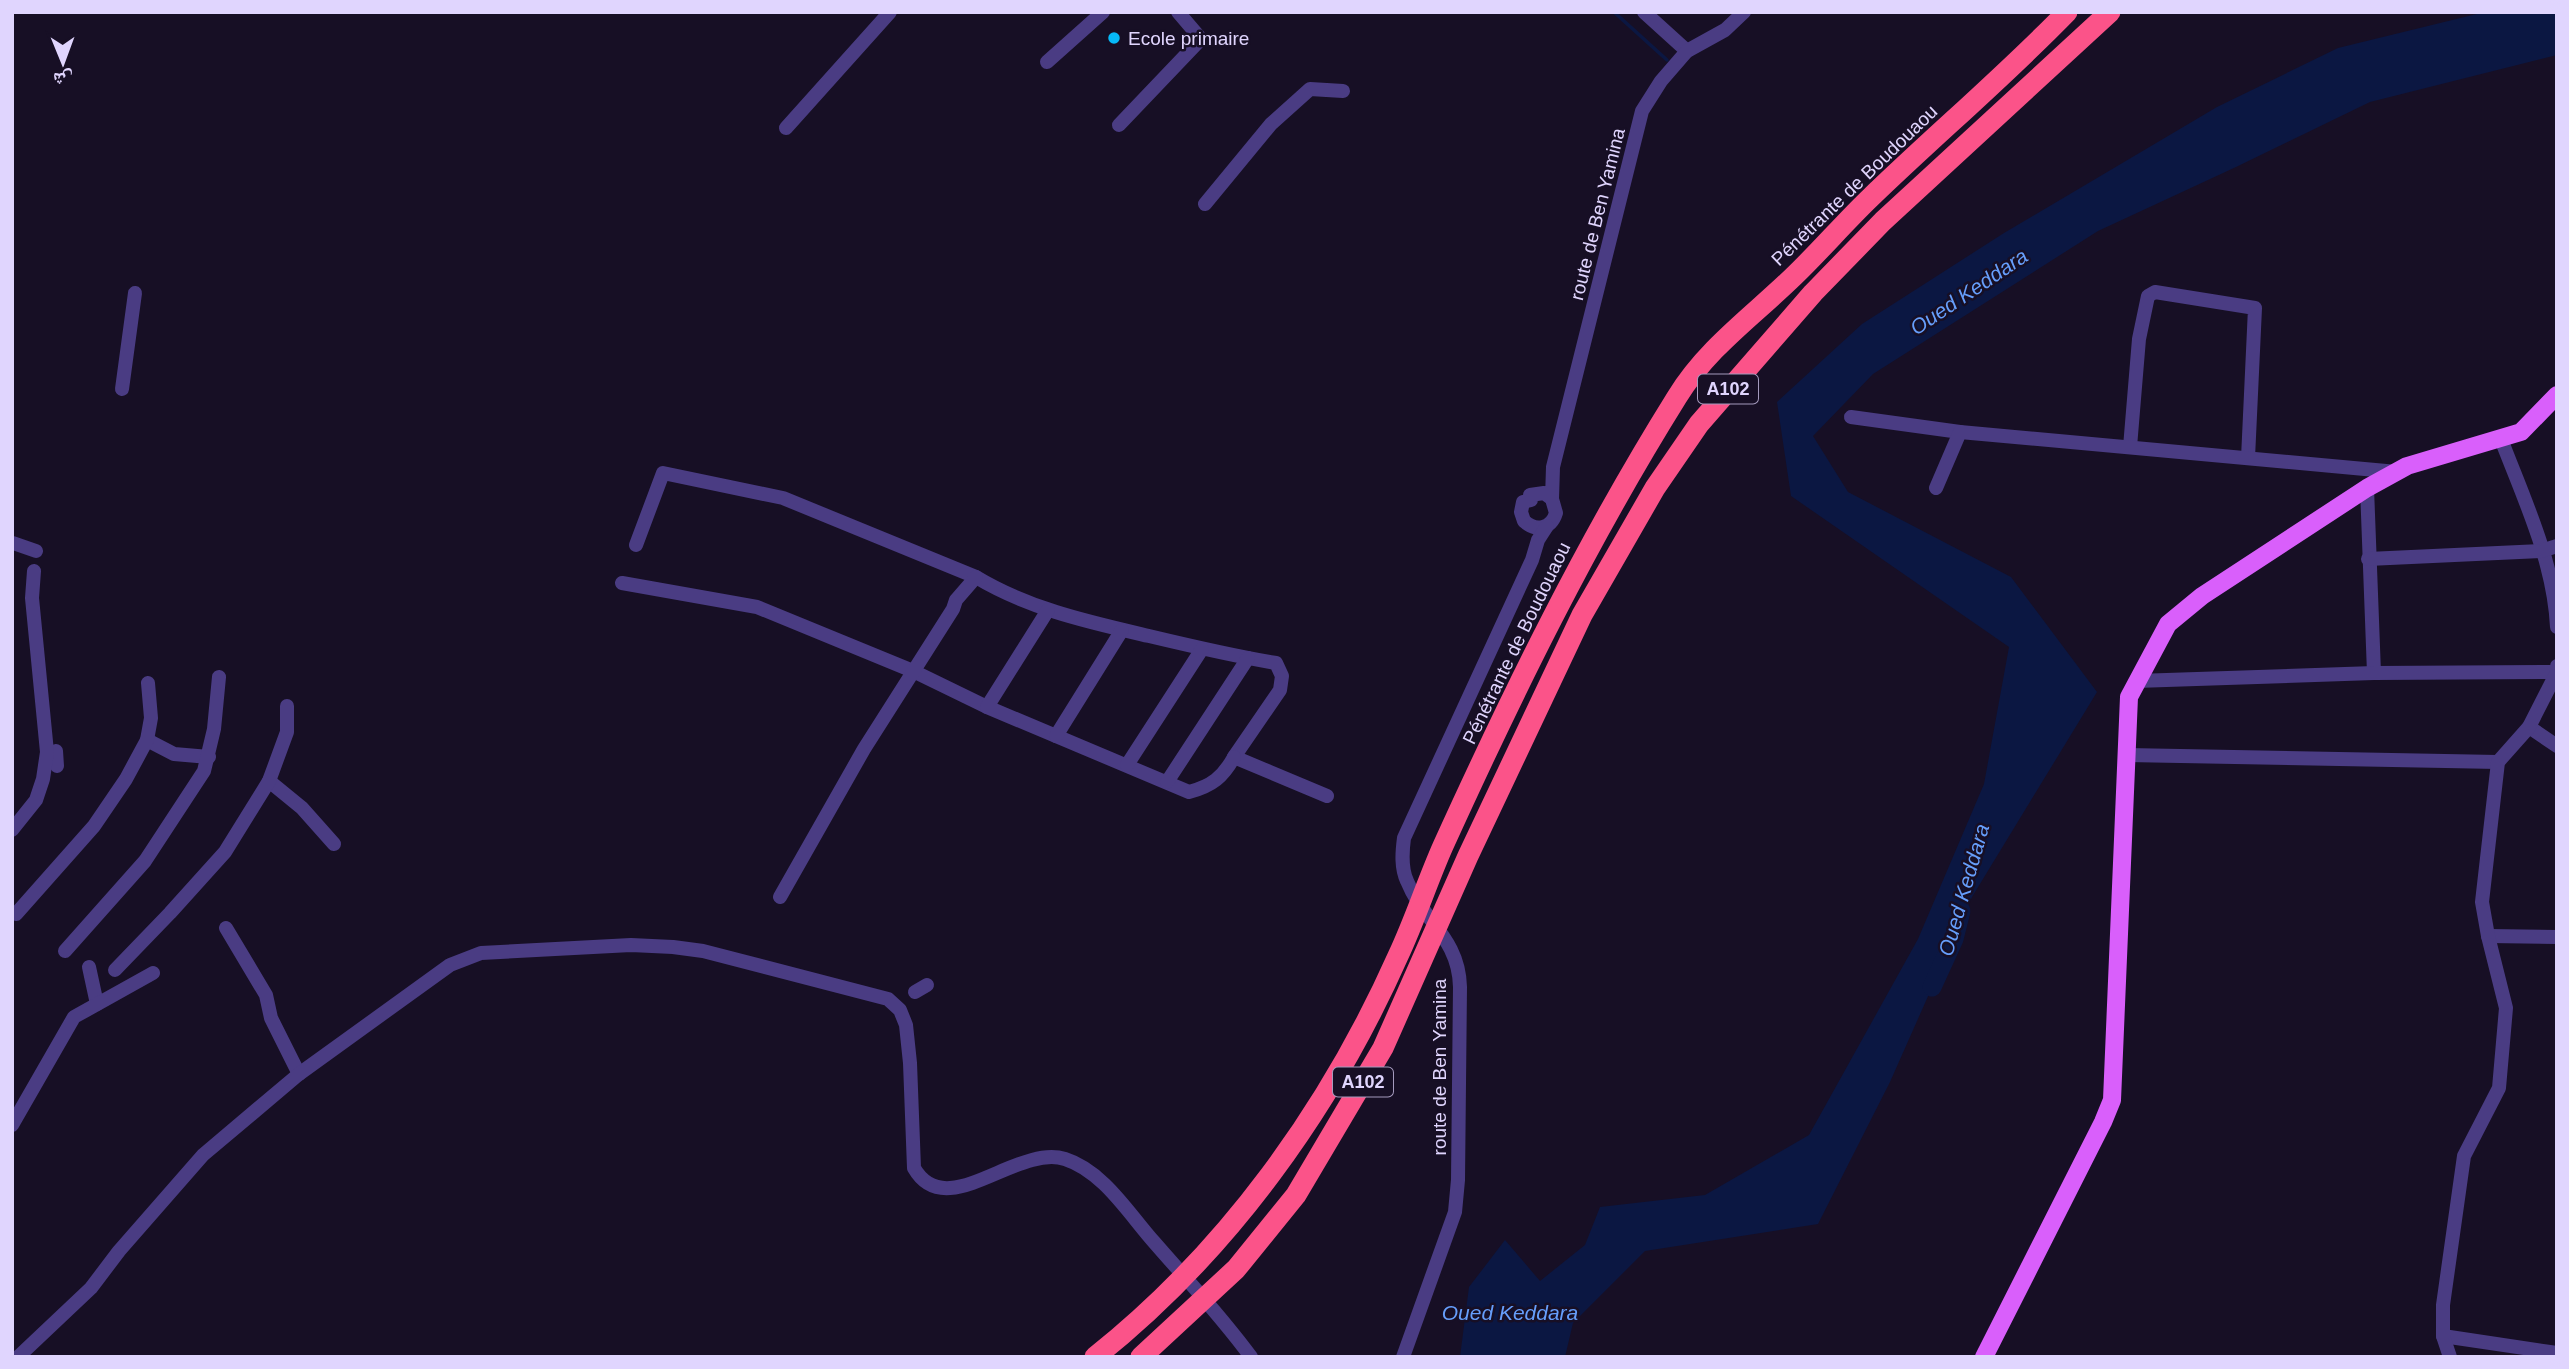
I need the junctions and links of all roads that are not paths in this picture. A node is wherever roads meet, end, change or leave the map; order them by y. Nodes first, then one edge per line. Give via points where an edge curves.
1 (890, 12) edge
2 (1103, 12) edge
3 (1178, 12) edge
4 (1644, 12) edge
5 (1744, 12) edge
6 (2067, 12) edge
7 (2110, 12) edge
8 (1687, 51) junction
9 (1047, 62) dead end
10 (1342, 90) dead end
11 (1119, 125) dead end
12 (786, 128) dead end
13 (1205, 204) dead end
14 (135, 293) dead end
15 (122, 389) dead end
16 (2557, 395) edge
17 (1851, 417) dead end
18 (1960, 432) junction
19 (2501, 439) junction
20 (2130, 447) junction
21 (2248, 458) junction
22 (1553, 467) junction
23 (2397, 472) junction
24 (1936, 488) dead end
25 (2367, 488) junction
26 (1535, 493) junction
27 (1552, 499) junction
28 (1528, 525) junction
29 (1548, 526) junction
30 (13, 543) edge
31 (636, 545) dead end
32 (2557, 546) edge
33 (36, 551) dead end
34 (2541, 551) junction
35 (2368, 559) junction
36 (1532, 560) junction
37 (34, 571) dead end
38 (976, 576) junction
39 (622, 583) dead end
40 (1048, 610) junction
41 (2557, 627) edge
42 (1122, 630) junction
43 (1202, 649) junction
44 (1248, 658) junction
45 (2557, 669) edge
46 (913, 671) junction
47 (2374, 673) junction
48 (219, 677) dead end
49 (2136, 681) junction
50 (148, 683) dead end
51 (287, 706) dead end
52 (987, 707) junction
53 (2529, 727) junction
54 (1056, 736) junction
55 (147, 740) junction
56 (2557, 746) edge
57 (2127, 755) junction
58 (209, 757) junction
59 (1234, 757) junction
60 (2498, 762) junction
61 (1127, 765) junction
62 (269, 781) junction
63 (1167, 782) junction
64 (1327, 796) dead end
65 (12, 830) edge
66 (334, 844) dead end
67 (780, 897) dead end
68 (16, 914) dead end
69 (226, 928) dead end
70 (2488, 936) junction
71 (2557, 937) edge
72 (65, 951) dead end
73 (89, 967) dead end
74 (115, 970) dead end
75 (153, 973) dead end
76 (97, 1004) junction
77 (299, 1074) junction
78 (12, 1125) edge
79 (2443, 1336) junction
80 (1101, 1352) edge
81 (2557, 1353) edge
82 (18, 1357) edge
83 (1141, 1357) edge
84 (1251, 1357) edge
85 (1403, 1357) edge
86 (1984, 1357) edge
87 (2450, 1357) edge

1 - 12 street
2 - 9 street
3 - 11 street via 1201,39
4 - 8 street
5 - 8 street, route de Ben Yamina via 1724,30
6 - 80 highway, Pénétrante de Boudouaou / A102 via 1868,200 1794,277 1722,340 1680,393 1558,604 1442,849 1398,956 1357,1040 1318,1105 1269,1177 1219,1238
7 - 83 highway, A102 via 1883,221 1813,293 1699,424 1655,488 1583,615 1383,1048 1296,1195 1236,1269
8 - 22 street, route de Ben Yamina via 1642,111
10 - 13 street via 1310,89 1271,124
14 - 15 street
16 - 19 main road via 2521,432
17 - 18 street
18 - 20 street
18 - 24 street
19 - 23 main road
19 - 34 street
20 - 21 street
20 - 21 street via 2139,339 2148,296 2155,292 2255,308
21 - 23 street
22 - 26 street, route de Ben Yamina
22 - 27 street, route de Ben Yamina
23 - 25 main road
25 - 35 street
25 - 49 main road via 2202,596 2168,624
26 - 27 street
26 - 28 street via 1521,506
27 - 29 street via 1556,513
28 - 29 street
28 - 36 street
29 - 36 street, route de Ben Yamina
30 - 33 street
31 - 38 street via 663,473 783,498
32 - 34 street
34 - 35 street
34 - 41 street via 2556,598
35 - 47 street
36 - 85 street, route de Ben Yamina via 1404,838 1407,883 1456,959 1461,988 1455,1212
37 - 65 street via 32,598 47,752 36,800
38 - 40 street via 1000,592
38 - 46 street
39 - 46 street via 757,607
40 - 42 street
40 - 52 street
42 - 43 street
42 - 54 street
43 - 44 street
43 - 61 street
44 - 59 street via 1276,663 1282,676 1280,690
44 - 63 street
45 - 47 street
45 - 53 street
46 - 52 street
46 - 67 street
47 - 49 street
48 - 58 street
49 - 57 main road via 2129,697
50 - 55 street via 151,718
51 - 62 street via 287,732
52 - 54 street
53 - 56 street
53 - 60 street
54 - 61 street
55 - 58 street via 174,754
55 - 68 street via 94,826
57 - 60 street
57 - 86 main road via 2112,1100
58 - 72 street via 145,861
59 - 63 street via 1209,787 1189,792
59 - 64 street
60 - 70 street via 2482,902
61 - 63 street
62 - 66 street via 302,808
62 - 74 street via 225,852
69 - 77 street via 266,995 271,1018
70 - 71 street
70 - 79 street via 2506,1007 2499,1088 2464,1156
73 - 76 street
75 - 76 street
76 - 78 street via 74,1017
77 - 82 street via 203,1155 91,1289
77 - 84 street via 450,965 481,953 673,947 879,996 894,1004 906,1025 914,1168 922,1180 935,1187 955,1188 1041,1157 1078,1165 1107,1187
79 - 81 street
79 - 87 street

